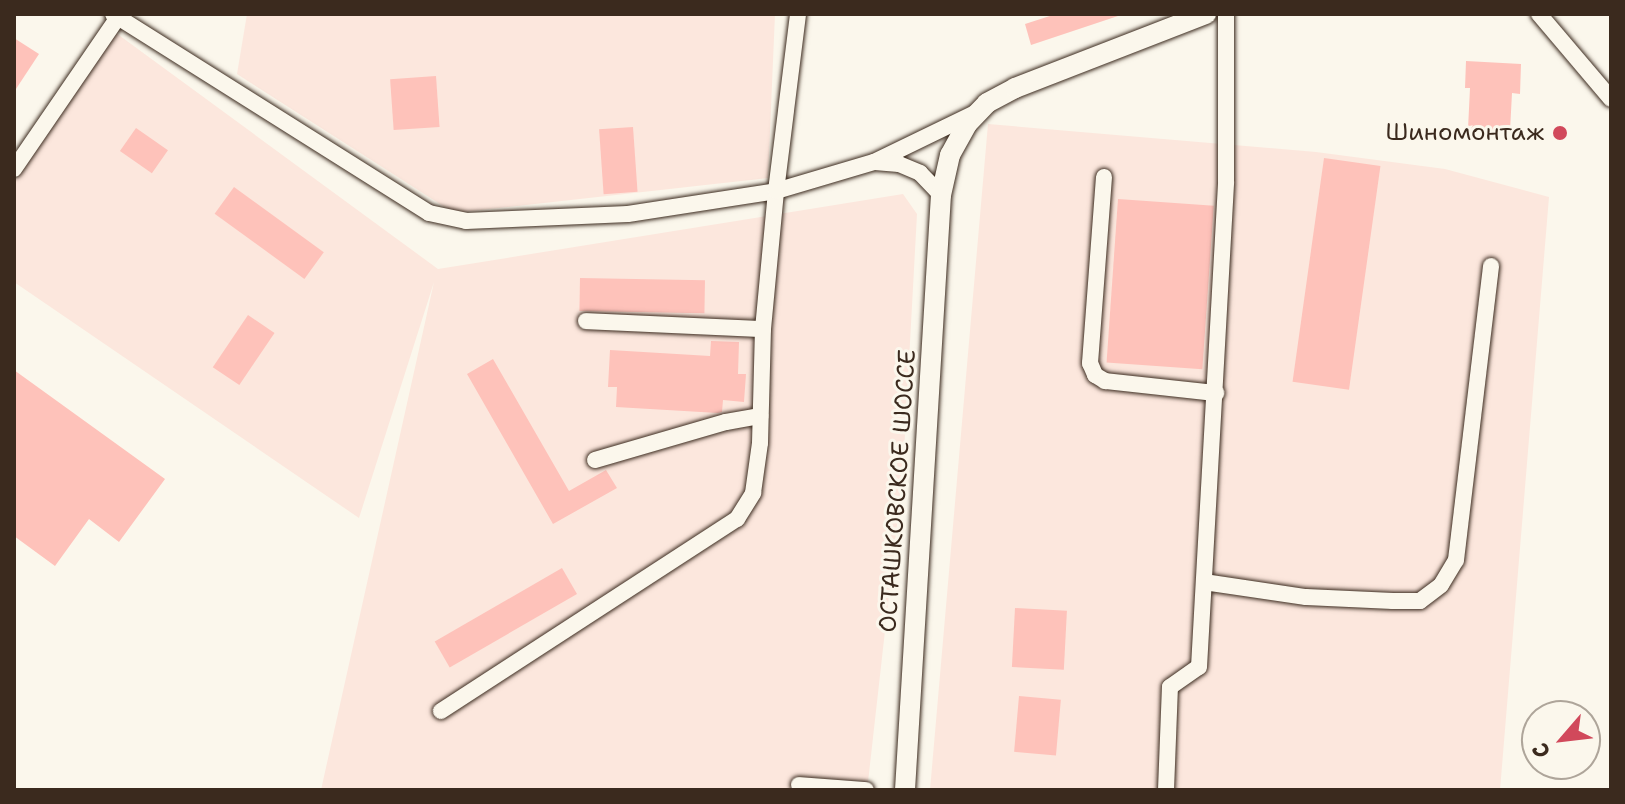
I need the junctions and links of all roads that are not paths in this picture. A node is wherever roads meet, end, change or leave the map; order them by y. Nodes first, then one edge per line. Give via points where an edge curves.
1 (798, 14) edge
2 (1226, 14) edge
3 (1539, 14) edge
4 (115, 16) edge
5 (1195, 16) edge
6 (1611, 99) edge
7 (976, 113) junction
8 (874, 162) junction
9 (14, 169) edge
10 (1104, 177) dead end
11 (776, 191) junction
12 (941, 195) junction
13 (1491, 266) dead end
14 (586, 321) dead end
15 (763, 329) junction
16 (1216, 393) junction
17 (760, 416) junction
18 (595, 460) dead end
19 (1204, 582) junction
20 (441, 711) dead end
21 (799, 785) dead end
22 (866, 790) edge
23 (905, 790) edge
24 (1166, 790) edge

1 - 11 street
2 - 16 street via 1226,182
3 - 6 street
4 - 9 street
4 - 11 street via 429,213 466,221 628,214
5 - 7 main road via 1015,88
7 - 8 street
7 - 12 main road, ОСТАШКОВСКОЕ ШОССЕ via 950,155
8 - 11 street
8 - 12 street via 920,173
10 - 16 street via 1090,363 1095,375 1105,381
11 - 15 street
12 - 23 main road, ОСТАШКОВСКОЕ ШОССЕ
13 - 19 street via 1456,560 1441,585 1420,601 1393,601 1306,597
14 - 15 street
15 - 17 street
16 - 19 street
17 - 18 street
17 - 20 street via 753,493 737,519
19 - 24 street via 1199,667 1170,687
21 - 22 street

